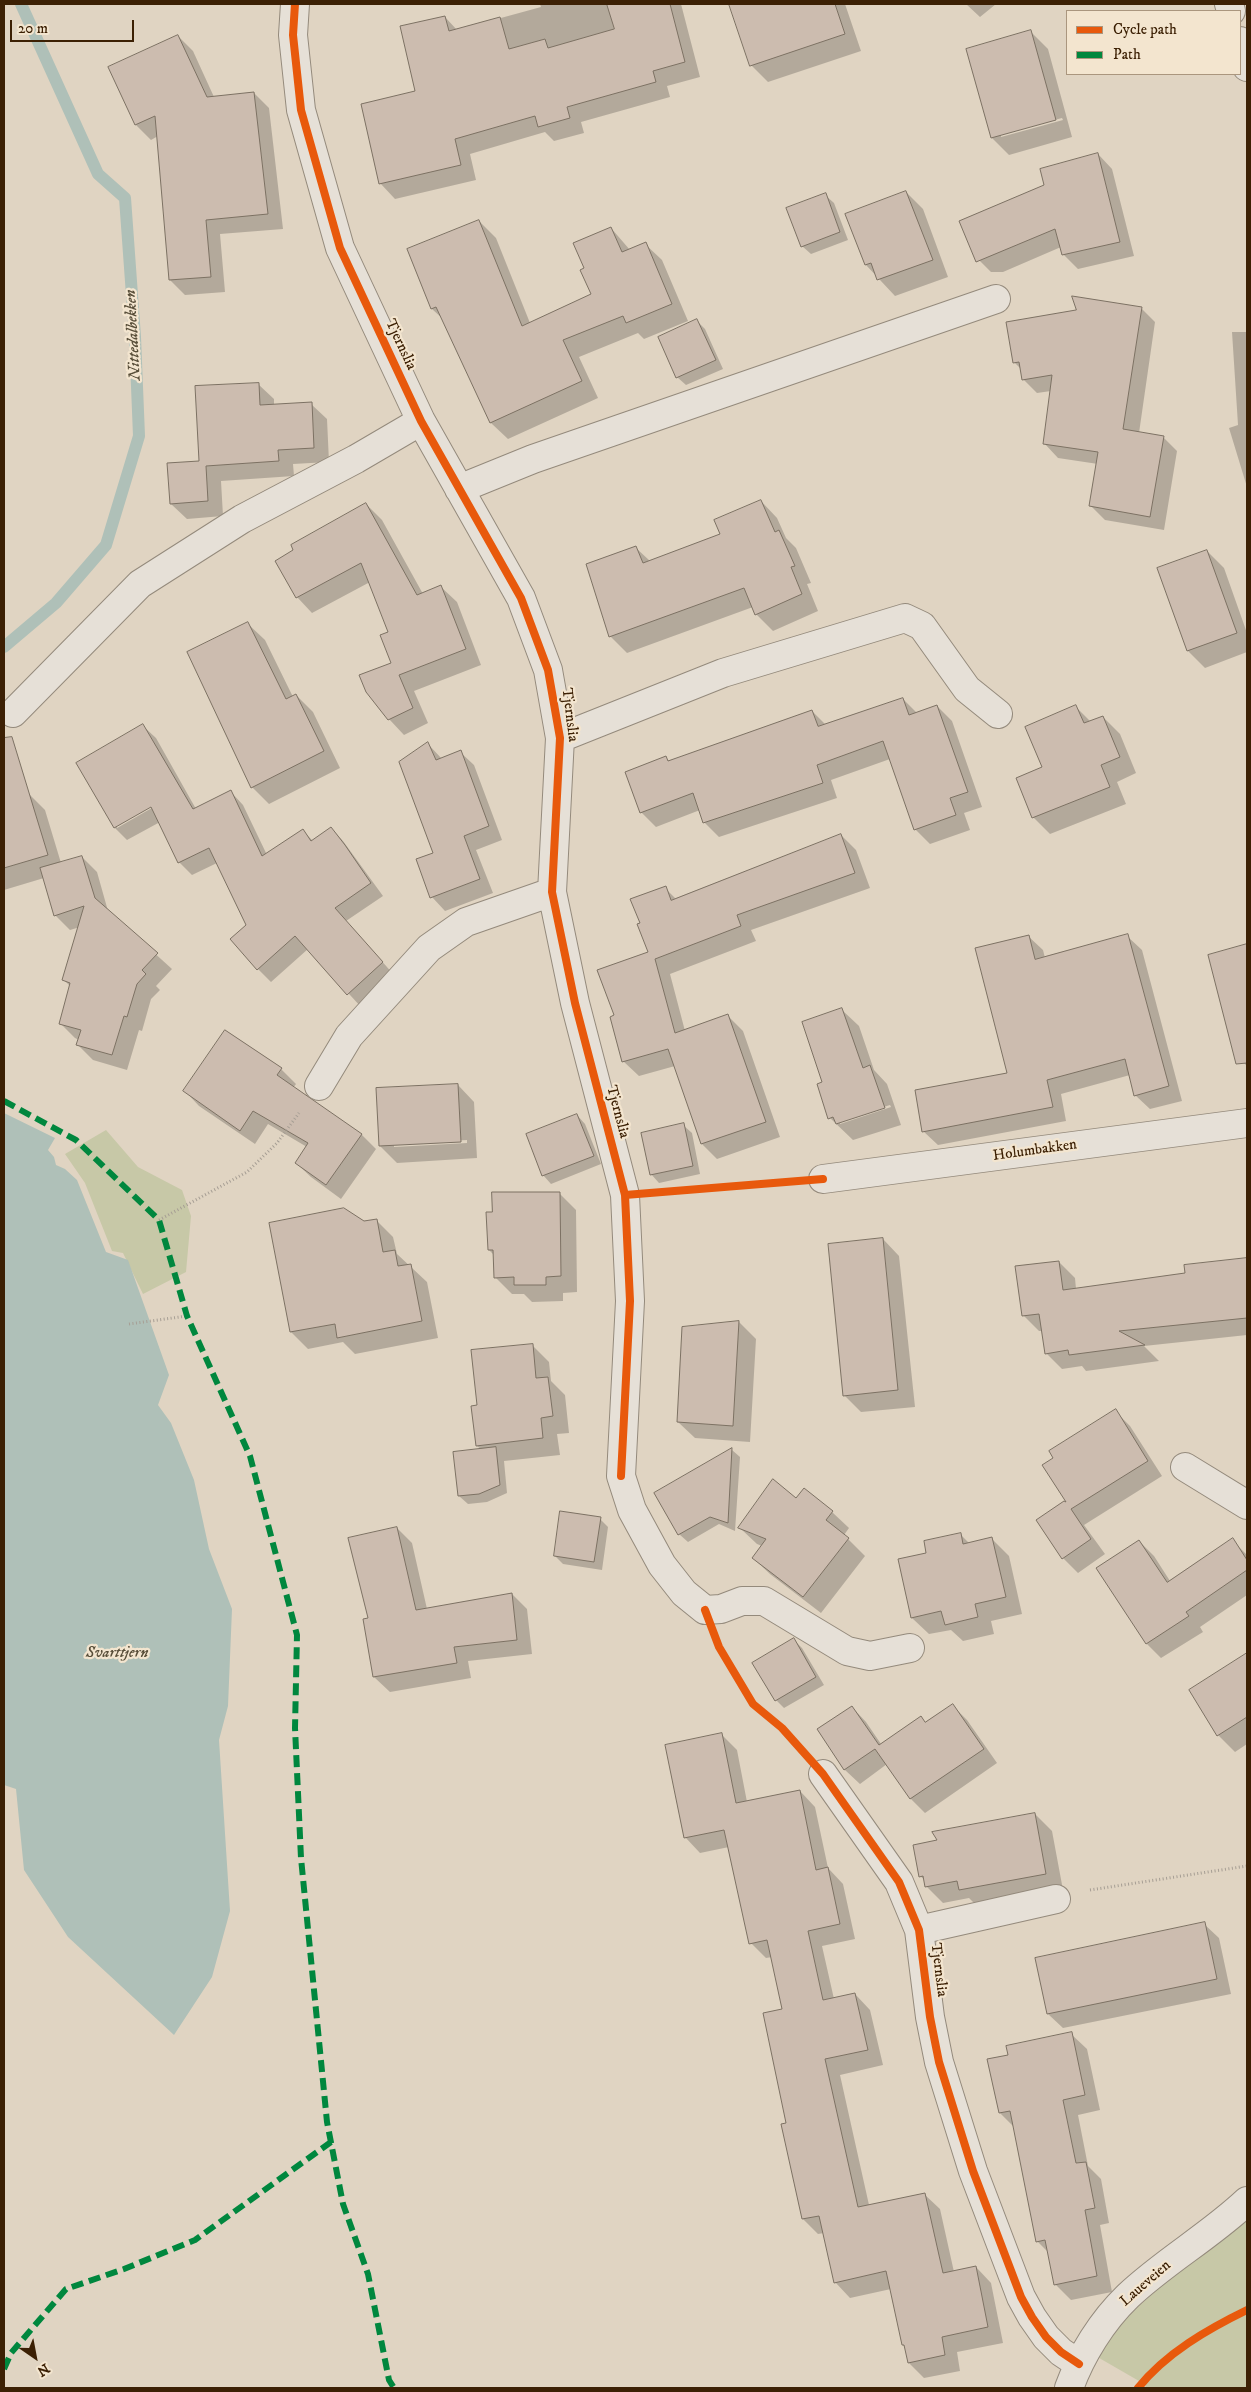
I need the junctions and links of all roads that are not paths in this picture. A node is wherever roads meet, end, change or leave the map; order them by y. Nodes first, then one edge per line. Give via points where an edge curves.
1 (295, 4) edge
2 (1241, 45) edge
3 (1247, 67) edge
4 (996, 299) dead end
5 (420, 421) junction
6 (459, 489) junction
7 (13, 713) dead end
8 (998, 714) dead end
9 (560, 738) junction
10 (552, 892) junction
11 (319, 1086) road end
12 (1247, 1123) edge
13 (822, 1179) dead end
14 (1185, 1467) dead end
15 (1247, 1505) edge
16 (910, 1648) dead end
17 (823, 1774) dead end
18 (1056, 1899) road end
19 (918, 1930) junction
20 (1247, 2201) edge
21 (1074, 2376) edge

1 - 5 street, Tjernslia via 293,35 300,110 340,248
2 - 3 street
4 - 6 street via 532,459
5 - 6 street, Tjernslia
5 - 7 street via 242,519 140,584
6 - 9 street, Tjernslia via 521,598 548,670
8 - 9 street via 967,689 922,626 905,618 723,673
9 - 10 street, Tjernslia
10 - 11 street via 466,922 429,948 349,1036
10 - 16 street, Tjernslia via 574,1004 624,1196 630,1301 621,1476 632,1510 662,1564 684,1593 705,1610 721,1610 742,1601 764,1601 847,1651 870,1656
12 - 13 street, Holumbakken
14 - 15 street
17 - 19 street, Tjernslia via 899,1882
18 - 19 street
19 - 21 street, Tjernslia via 939,2062 973,2171 1021,2297 1046,2337 1062,2352
20 - 21 street, Laueveien via 1128,2297 1109,2318

